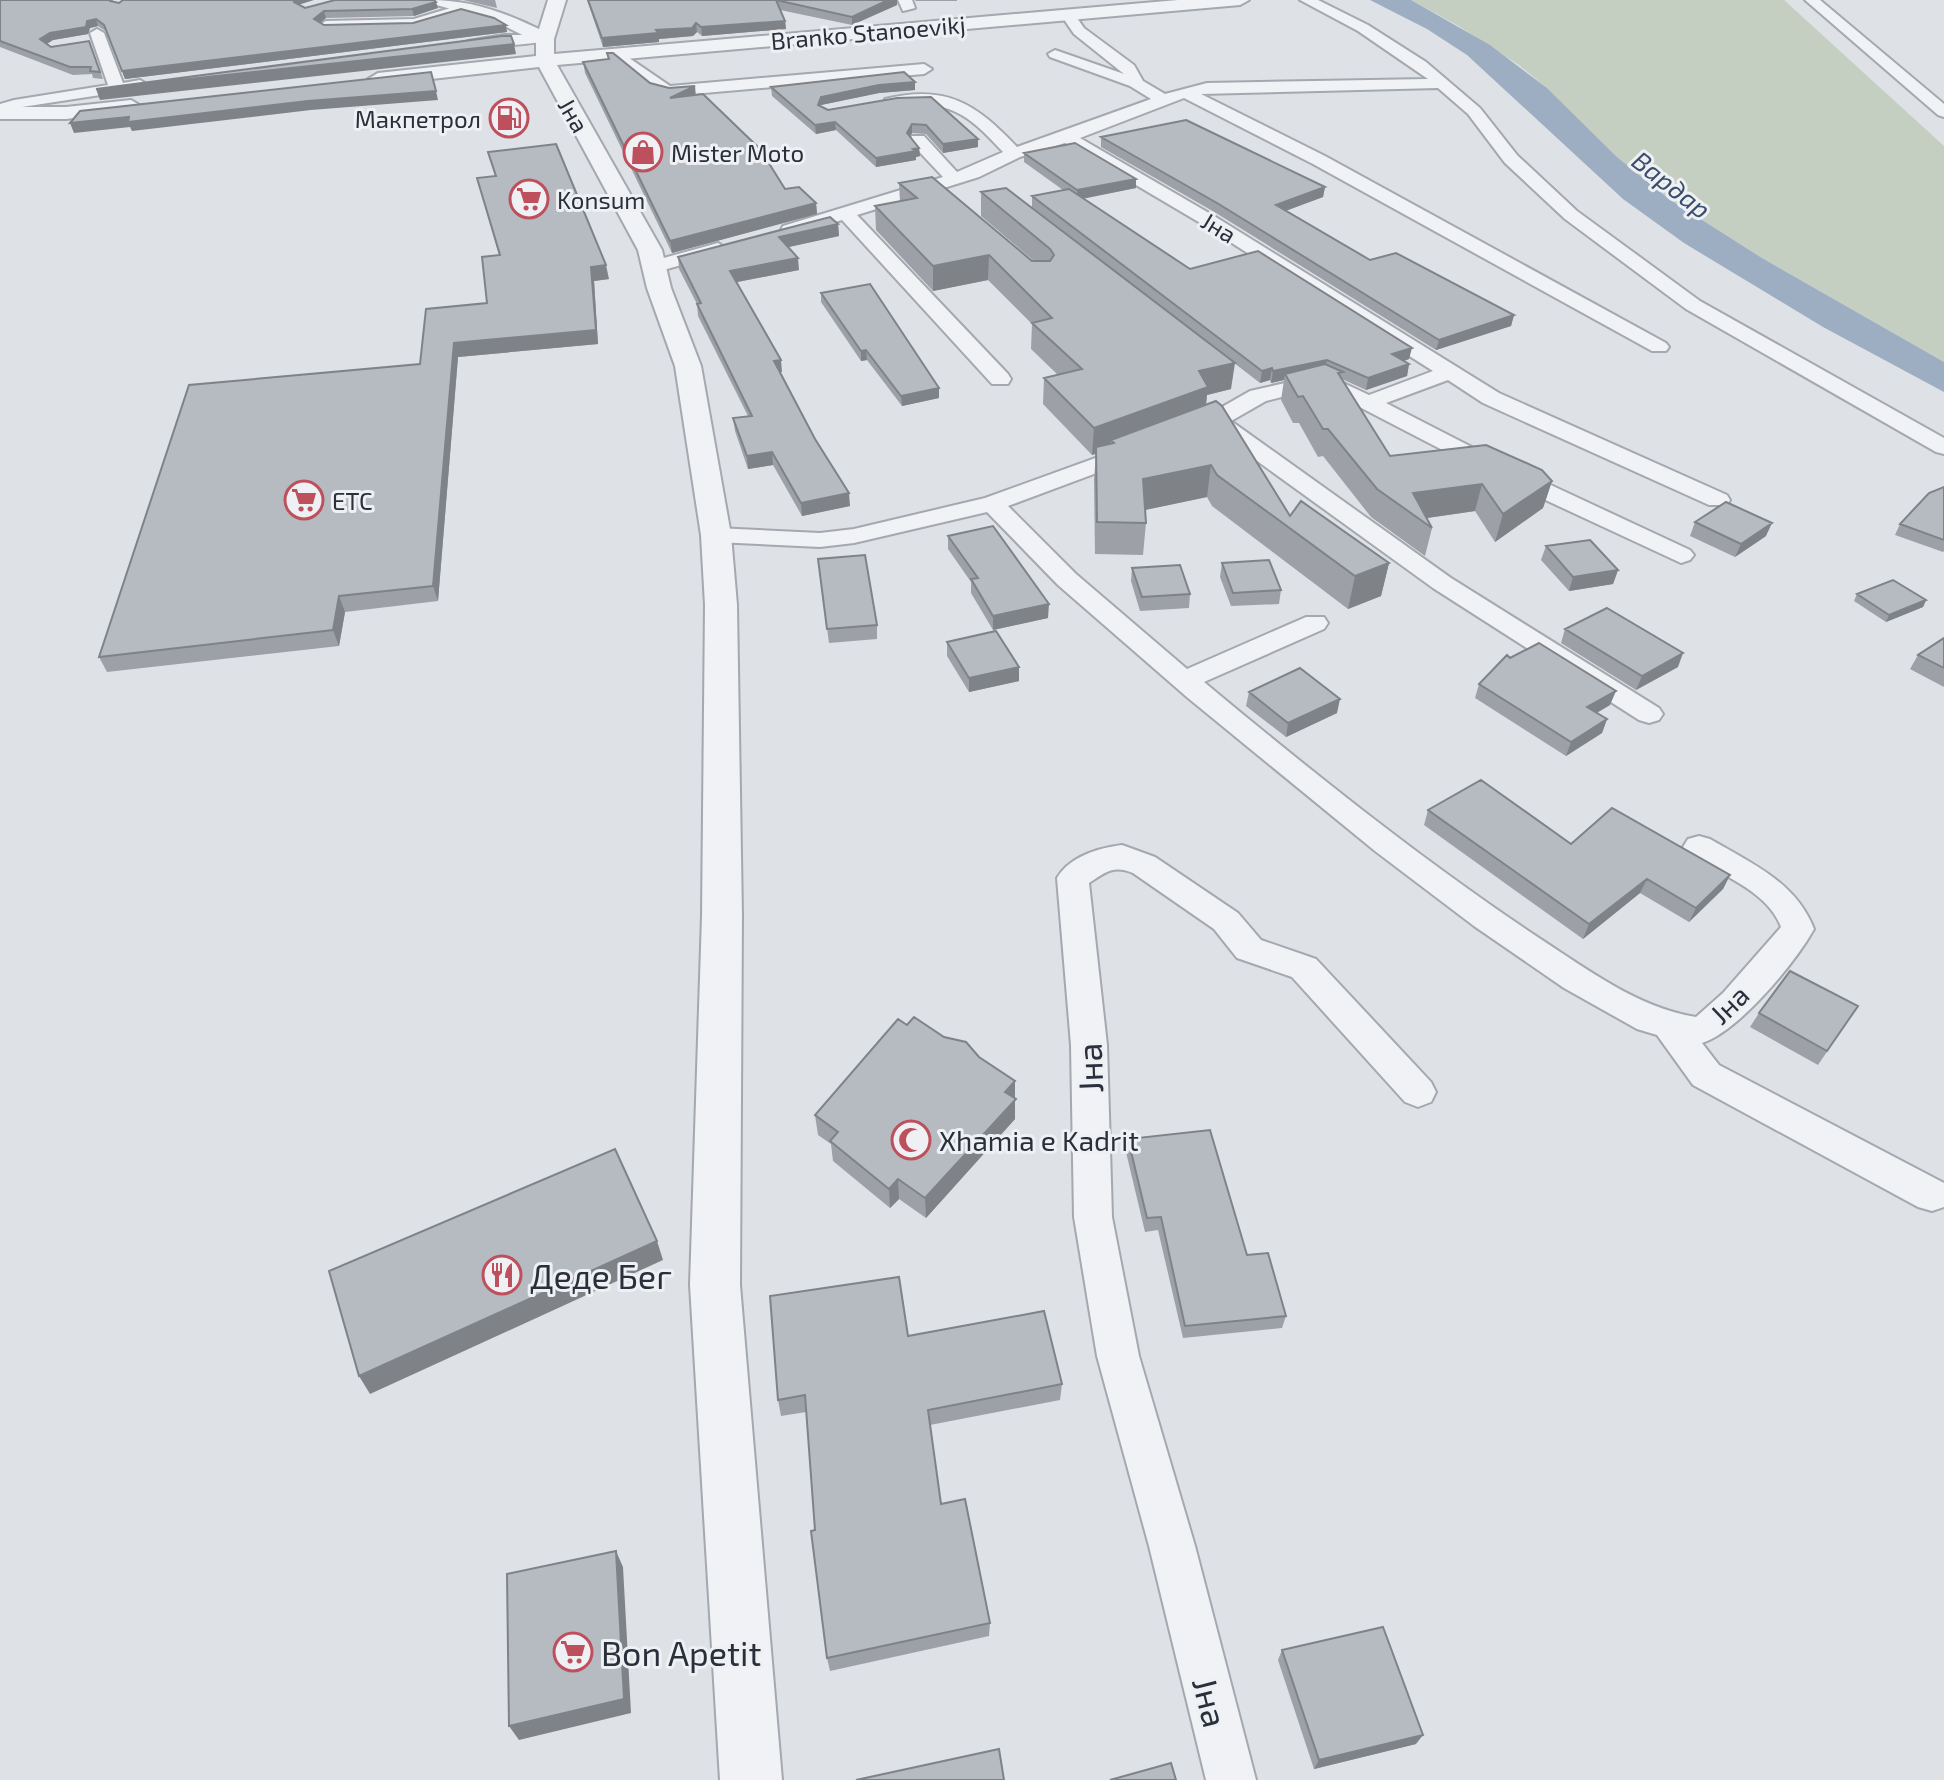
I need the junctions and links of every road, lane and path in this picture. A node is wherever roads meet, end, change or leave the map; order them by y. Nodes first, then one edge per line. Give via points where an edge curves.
1 (439, 0) edge
2 (1240, 0) edge
3 (1307, 0) edge
4 (1812, 0) edge
5 (474, 9) junction
6 (1068, 15) junction
7 (544, 20) edge
8 (326, 25) edge
9 (93, 39) dead end
10 (444, 48) edge
11 (616, 53) junction
12 (1055, 54) dead end
13 (924, 69) dead end
14 (359, 81) edge
15 (162, 82) edge
16 (1442, 83) junction
17 (1136, 84) junction
18 (117, 87) junction
19 (1185, 92) junction
20 (1164, 100) junction
21 (143, 105) edge
22 (873, 105) edge
23 (0, 111) edge
24 (1944, 112) edge
25 (1067, 137) junction
26 (918, 140) edge
27 (1014, 153) junction
28 (970, 178) junction
29 (847, 215) junction
30 (774, 234) edge
31 (729, 246) edge
32 (656, 266) junction
33 (1659, 347) dead end
34 (1449, 372) junction
35 (1000, 379) dead end
36 (1370, 402) junction
37 (1216, 420) junction
38 (1944, 447) edge
39 (1718, 500) dead end
40 (992, 504) junction
41 (716, 535) junction
42 (1681, 555) dead end
43 (1315, 623) dead end
44 (1185, 680) junction
45 (1649, 714) dead end
46 (1699, 847) dead end
47 (1671, 1029) junction
48 (1418, 1092) dead end
49 (1932, 1195) dead end
50 (751, 1780) edge
51 (1231, 1780) edge

1 - 5 street
2 - 6 street, Branko Stanoevikj
3 - 16 street via 1363,28
4 - 24 street
5 - 7 street
5 - 7 street
5 - 8 street via 415,23
6 - 11 street, Branko Stanoevikj
6 - 17 street via 1079,31 1129,68
7 - 10 street via 504,39
7 - 11 street, Branko Stanoevikj
7 - 14 street
7 - 32 street, Јна
9 - 18 street
11 - 13 street via 658,88 670,91
12 - 17 street
15 - 18 street
16 - 19 street
16 - 38 street via 1571,215 1693,305
17 - 20 street
18 - 23 street
19 - 20 street
19 - 33 street
20 - 25 street
21 - 23 street via 66,113
22 - 27 street via 932,98 961,104
25 - 27 street
25 - 34 street, Јна
26 - 28 street
27 - 28 street
28 - 29 street via 938,192
29 - 30 street
29 - 35 street
31 - 32 street
32 - 41 street, Јна via 688,366
34 - 36 street
34 - 39 street, Јна via 1491,398
36 - 37 street via 1324,380 1252,391
36 - 42 street
37 - 40 street
37 - 45 street via 1442,583
40 - 41 street via 820,540
40 - 44 street, Јна via 1076,587
41 - 50 street, Јна via 722,916 715,1285
43 - 44 street
44 - 47 street, Јна via 1378,838 1546,959 1594,991
46 - 47 street, Јна via 1777,895 1795,914 1798,929 1718,1021 1697,1031
47 - 49 street via 1706,1075
48 - 51 street, Јна via 1304,968 1249,949 1226,921 1144,865 1122,856 1104,858 1073,878 1089,1045 1093,1217 1118,1356

